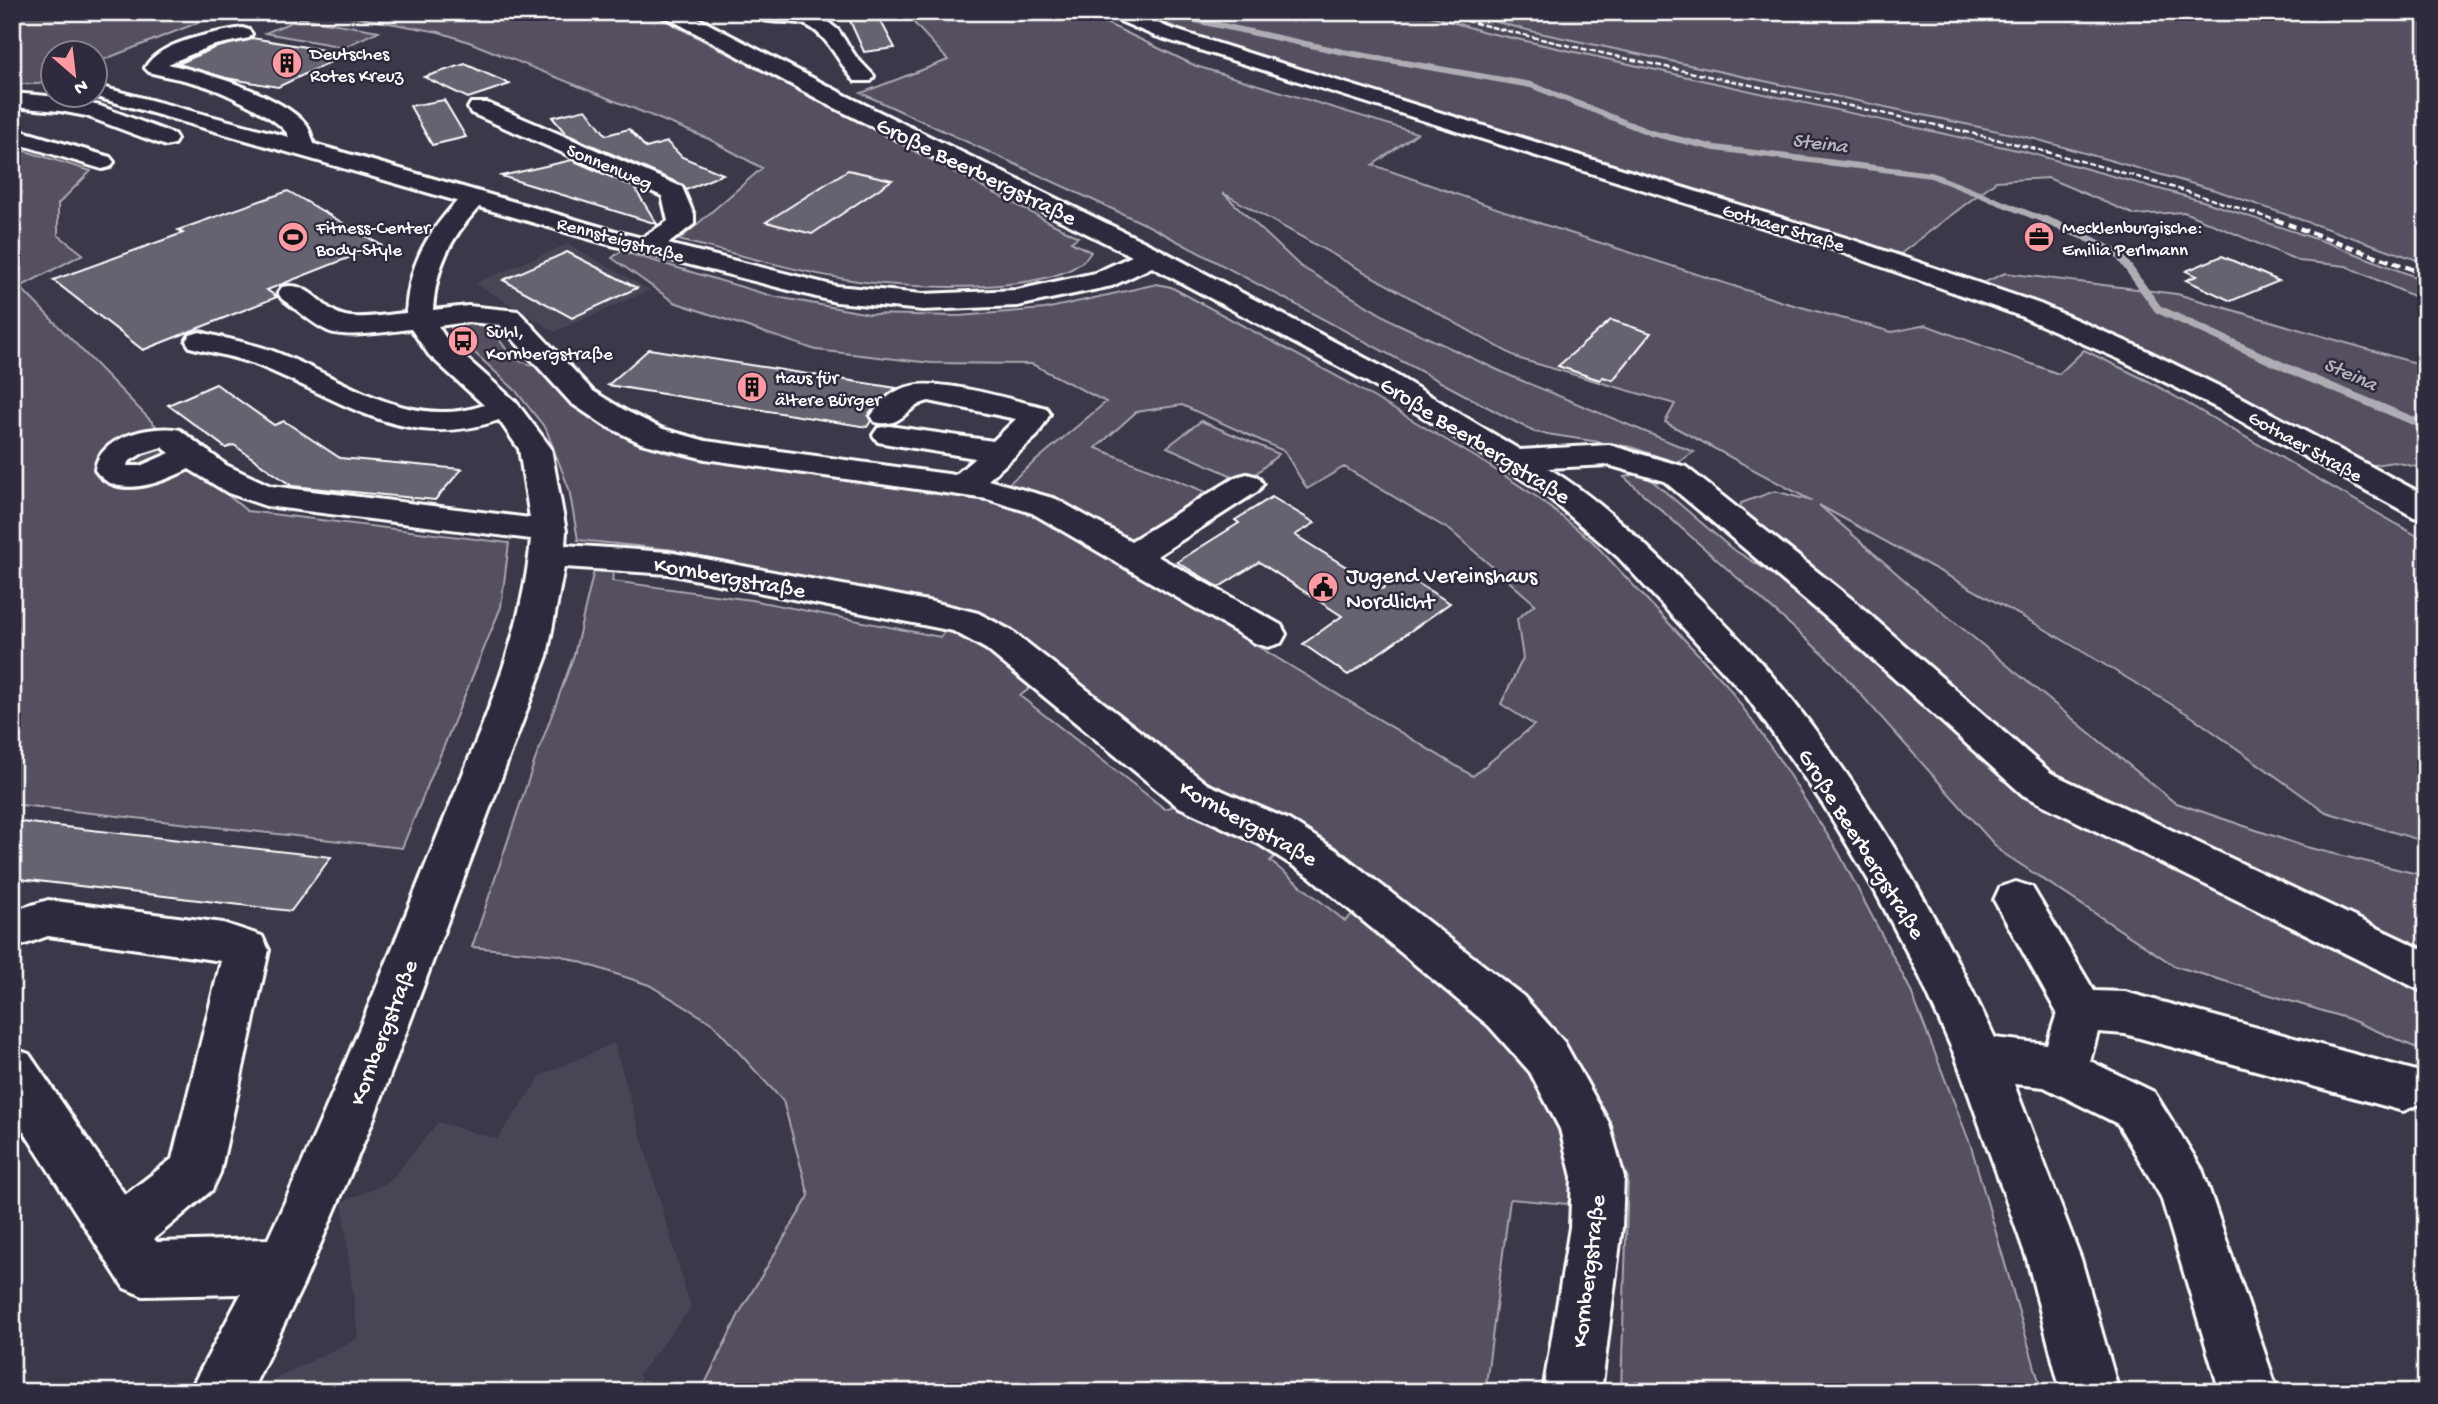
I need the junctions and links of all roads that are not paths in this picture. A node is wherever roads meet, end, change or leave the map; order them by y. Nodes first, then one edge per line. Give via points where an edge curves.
1 (671, 12) edge
2 (760, 12) edge
3 (1115, 12) edge
4 (242, 34) dead end
5 (863, 76) dead end
6 (12, 84) edge
7 (38, 85) edge
8 (108, 94) edge
9 (12, 100) edge
10 (479, 108) dead end
11 (12, 135) edge
12 (166, 139) dead end
13 (304, 147) junction
14 (102, 162) dead end
15 (475, 196) junction
16 (647, 246) junction
17 (1152, 256) junction
18 (292, 293) dead end
19 (419, 320) junction
20 (200, 341) dead end
21 (505, 408) junction
22 (1001, 452) junction
23 (191, 455) dead end
24 (1517, 460) junction
25 (1247, 484) dead end
26 (962, 486) junction
27 (2426, 510) edge
28 (548, 543) junction
29 (1132, 556) junction
30 (1268, 634) dead end
31 (2016, 900) dead end
32 (12, 930) edge
33 (2426, 973) edge
34 (2081, 1011) junction
35 (1980, 1058) junction
36 (12, 1070) edge
37 (2063, 1072) junction
38 (2403, 1088) dead end
39 (120, 1233) junction
40 (284, 1266) junction
41 (218, 1392) edge
42 (1572, 1392) edge
43 (2090, 1392) edge
44 (2249, 1392) edge

1 - 17 street, Große Beerbergstraße
2 - 5 street via 808,19 829,31 845,58
3 - 27 street, Gothaer Straße via 1241,58 1844,245 2018,306 2228,402
4 - 13 street via 206,41 160,60 156,68 210,80 267,107 297,128
6 - 7 street
8 - 13 street, Rennsteigstraße
9 - 12 street via 92,111
10 - 16 street, Sonnenweg via 673,192 681,224
11 - 14 street
13 - 15 street, Rennsteigstraße
15 - 16 street, Rennsteigstraße
15 - 19 street via 429,258
16 - 17 street, Rennsteigstraße via 836,294 923,302 1017,298 1079,286 1128,270
17 - 24 street, Große Beerbergstraße via 1376,375
18 - 19 street via 338,325
19 - 21 street, Kornbergstraße via 439,349
19 - 26 street via 468,314 508,317 582,397 652,436 705,450
20 - 21 street via 265,358 391,415 432,423 479,417
21 - 28 street, Kornbergstraße via 535,448
22 - 22 street via 888,425 909,396 929,392 1035,414
22 - 26 street
23 - 28 street, Kornbergstraße via 244,489 266,496
24 - 33 street via 1609,455 1675,474 1840,609 2037,784
24 - 35 street, Große Beerbergstraße via 1630,549 1760,687 1837,793 1890,879 1940,970
25 - 29 street
26 - 29 street via 1044,506
28 - 40 street, Kornbergstraße via 528,656 347,1123
28 - 42 street, Kornbergstraße via 965,622 999,640 1192,794 1274,832 1324,864 1506,1011 1546,1057 1584,1123 1598,1177 1596,1227
29 - 30 street
31 - 34 street
32 - 39 street via 48,918 223,942 246,950 194,1173
34 - 37 street
34 - 38 street via 2125,1013
35 - 37 street via 2050,1066
35 - 43 street, Große Beerbergstraße via 2054,1259
36 - 39 street
37 - 44 street via 2136,1108 2184,1187
39 - 40 street via 143,1269
40 - 41 street, Kornbergstraße

